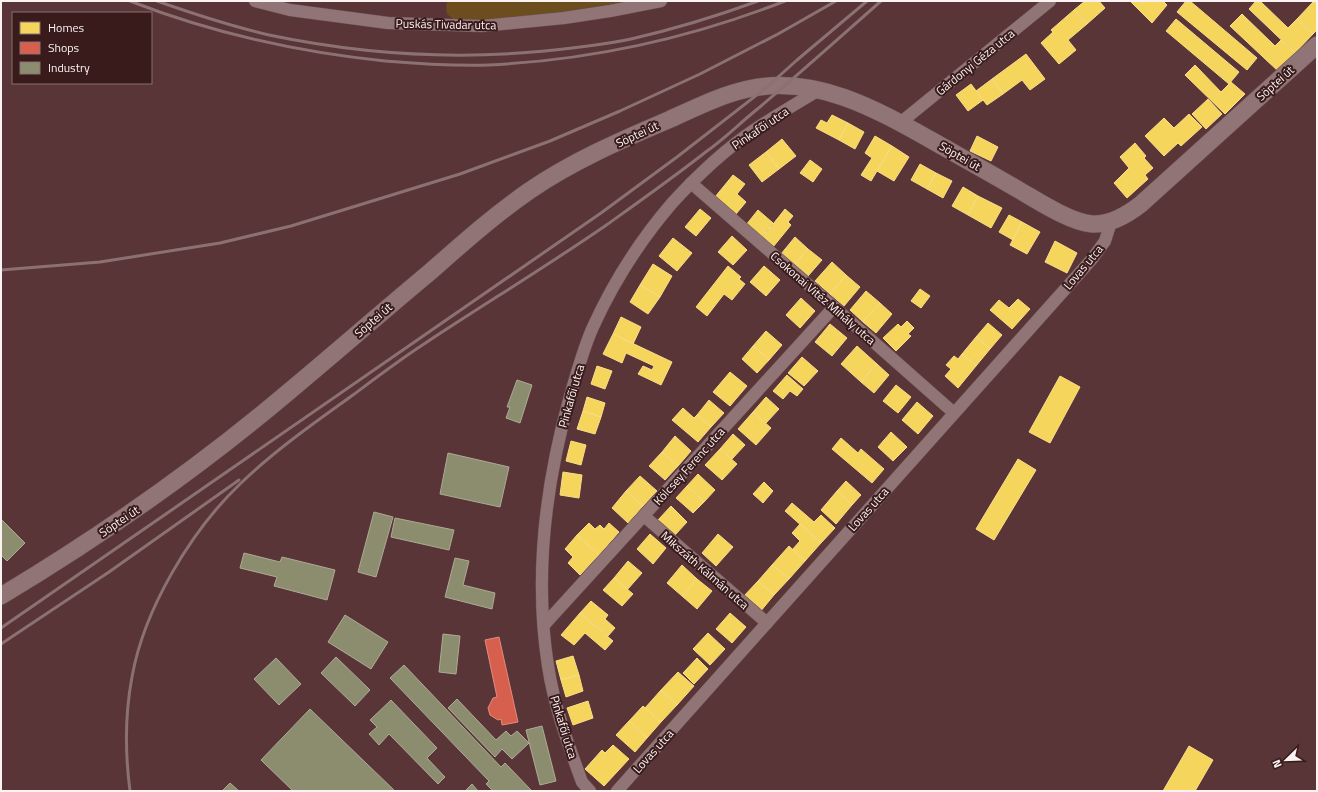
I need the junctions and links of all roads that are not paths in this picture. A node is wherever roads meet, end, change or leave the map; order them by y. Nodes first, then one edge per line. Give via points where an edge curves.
1 (256, 1) edge
2 (661, 1) edge
3 (1050, 1) edge
4 (1317, 45) edge
5 (819, 90) junction
6 (900, 123) junction
7 (691, 183) junction
8 (1110, 222) junction
9 (834, 307) junction
10 (954, 413) junction
11 (644, 516) junction
12 (1, 596) edge
13 (767, 623) junction
14 (544, 625) junction
15 (590, 791) edge
16 (617, 791) edge

1 - 2 street, Puskás Tivadar utca via 290,10 388,23 482,26 564,18
3 - 6 street, Gárdonyi Géza utca
4 - 8 street, Söptei út via 1141,204 1128,214
5 - 6 street, Söptei út via 848,98
5 - 7 street, Pinkafői utca via 753,130
5 - 12 street, Söptei út via 785,86 751,88 728,94 653,126 559,172 483,224 285,395 178,480 84,545
6 - 8 street, Söptei út via 1056,211 1092,224
7 - 9 street, Csokonai Vitéz Mihály utca
7 - 14 street, Pinkafői utca via 668,209 629,263 593,327 583,354 562,424 554,468 542,553
8 - 10 street, Lovas utca via 1105,241 1092,259
9 - 10 street, Csokonai Vitéz Mihály utca
9 - 11 street, Kölcsey Ferenc utca
10 - 13 street, Lovas utca
11 - 13 street, Mikszáth Kálmán utca
11 - 14 street, Kölcsey Ferenc utca
13 - 16 street, Lovas utca
14 - 15 street, Pinkafői utca via 555,701 582,782

